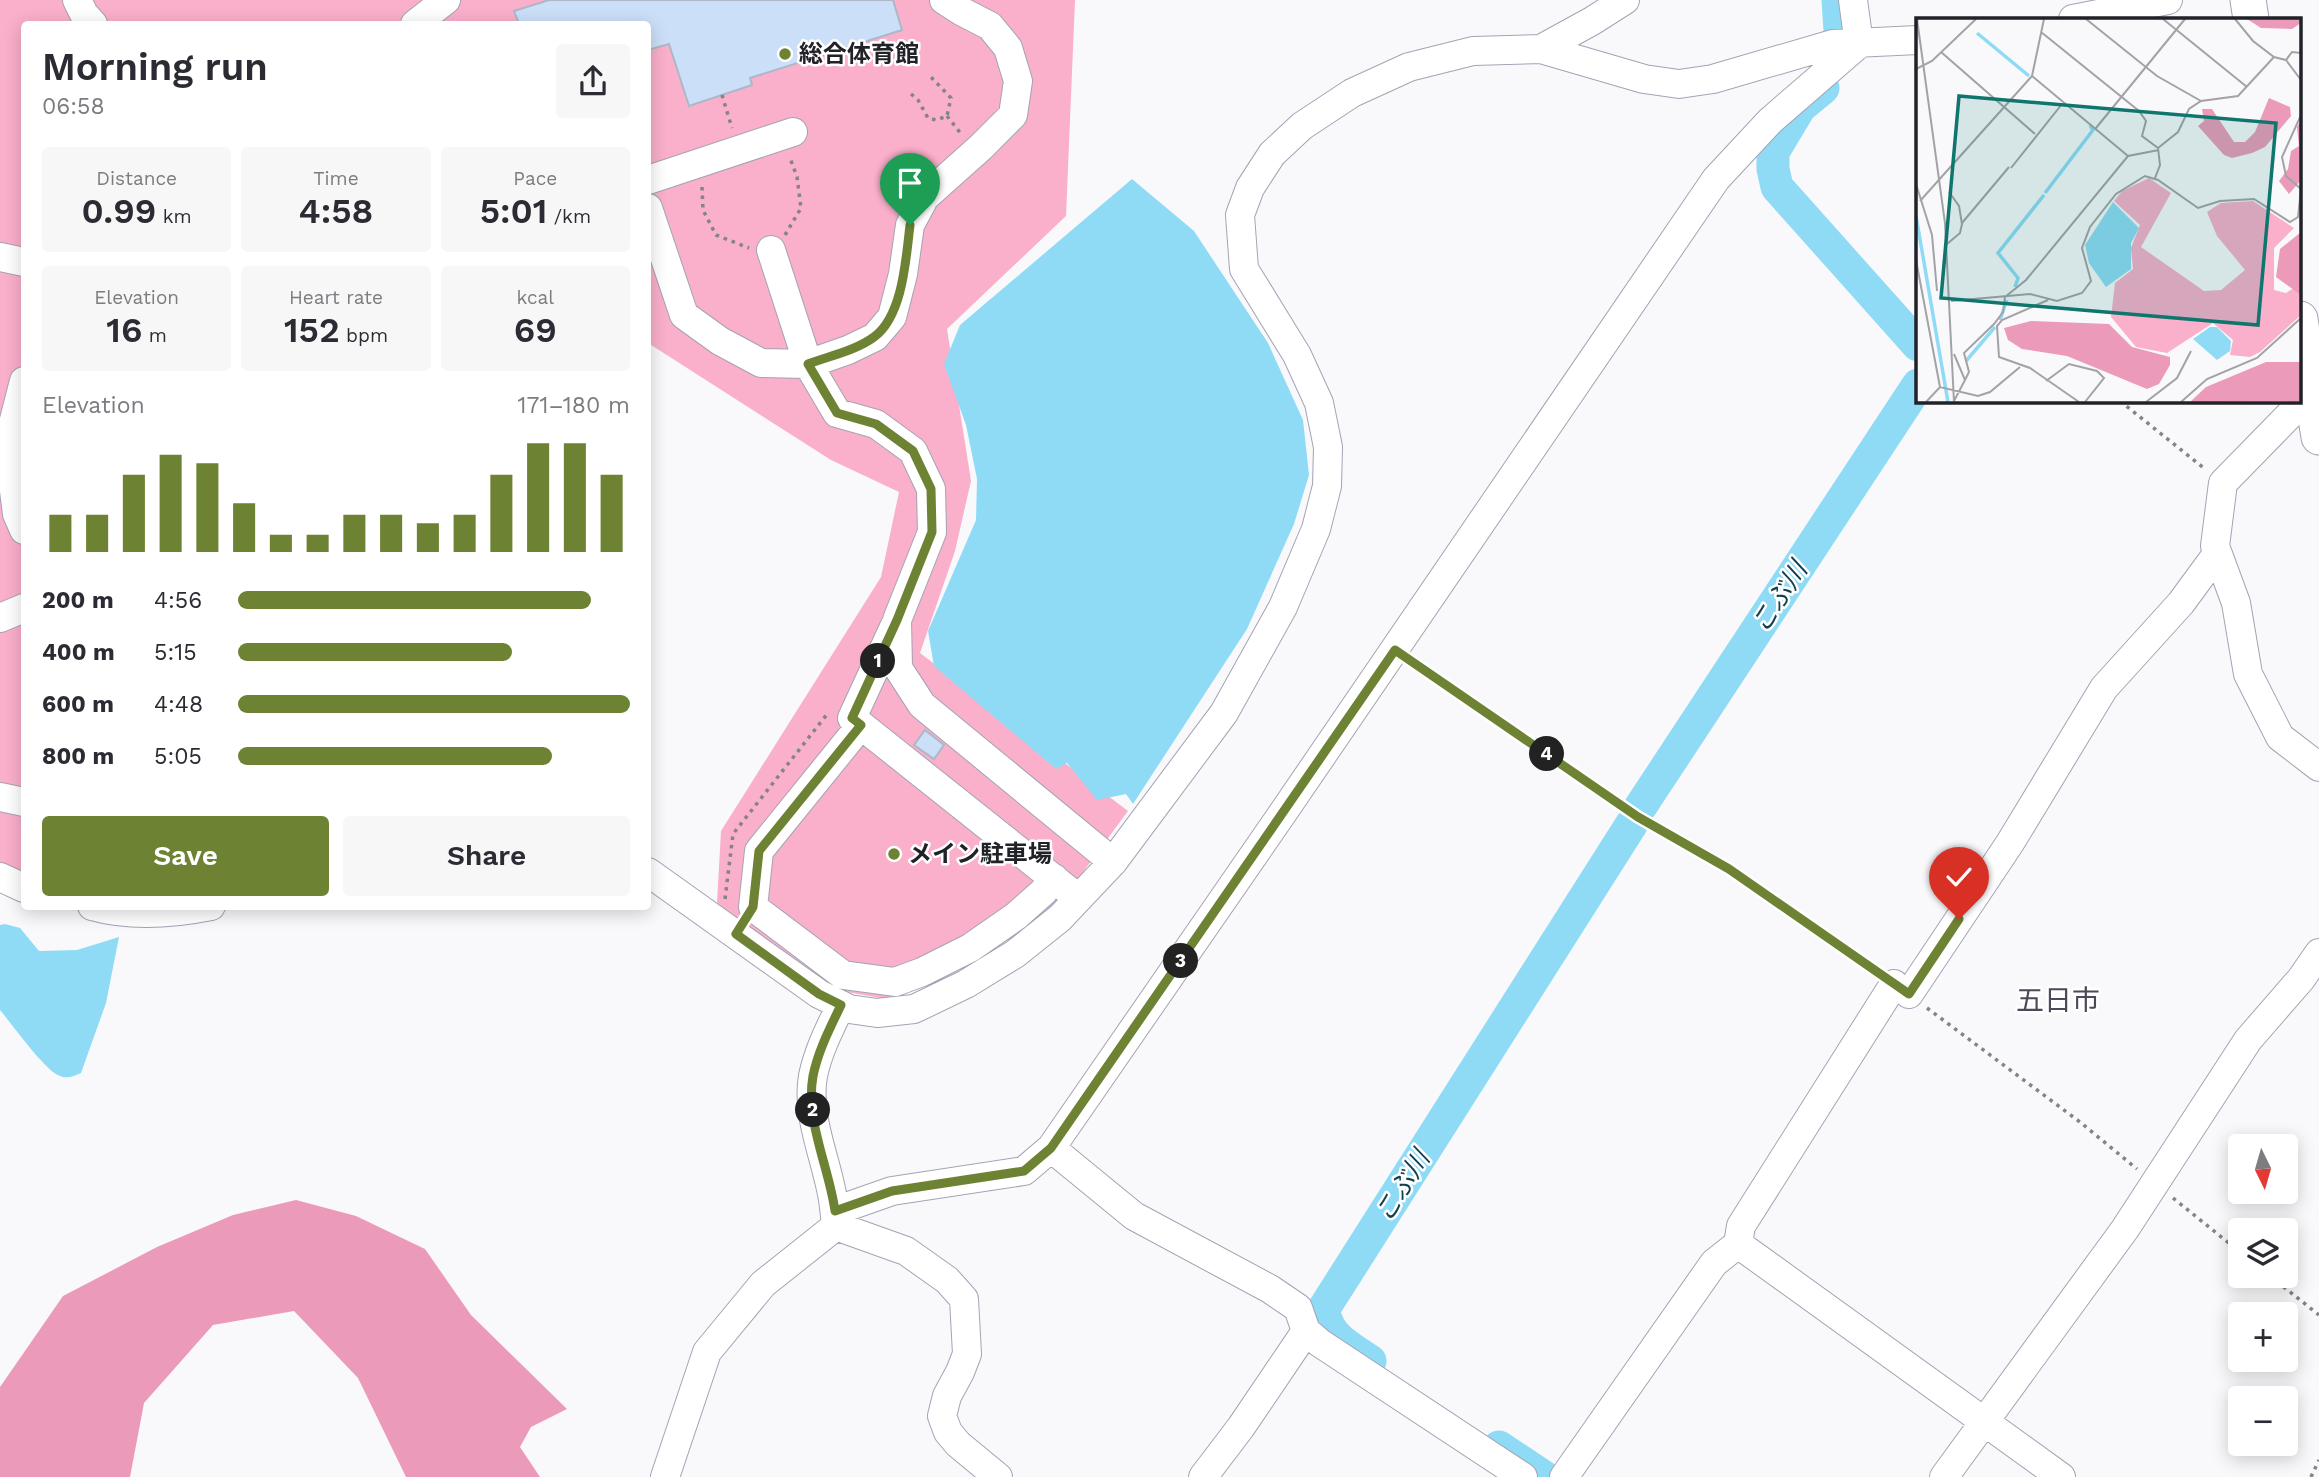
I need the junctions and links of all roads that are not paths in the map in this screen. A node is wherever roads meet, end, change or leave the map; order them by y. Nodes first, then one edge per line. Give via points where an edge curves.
1 (77, 0) edge
2 (446, 0) edge
3 (944, 0) edge
4 (1625, 0) edge
5 (1853, 0) edge
6 (2168, 0) edge
7 (2248, 0) edge
8 (2078, 18) edge
9 (2251, 18) edge
10 (90, 21) edge
11 (419, 21) edge
12 (1916, 40) edge
13 (1859, 44) junction
14 (1541, 49) junction
15 (788, 134) road end
16 (651, 179) edge
17 (651, 217) edge
18 (771, 250) road end
19 (0, 257) edge
20 (21, 261) edge
21 (2302, 331) edge
22 (808, 364) junction
23 (2312, 392) junction
24 (21, 393) edge
25 (2319, 437) edge
26 (21, 522) edge
27 (2217, 554) junction
28 (21, 609) edge
29 (0, 618) edge
30 (897, 620) junction
31 (861, 725) junction
32 (2319, 767) edge
33 (0, 797) edge
34 (21, 801) edge
35 (1113, 862) junction
36 (651, 874) edge
37 (0, 877) edge
38 (1054, 878) junction
39 (21, 887) edge
40 (1079, 898) junction
41 (753, 907) junction
42 (107, 910) edge
43 (190, 910) edge
44 (736, 934) junction
45 (2319, 953) edge
46 (841, 1005) junction
47 (1051, 1148) junction
48 (836, 1219) junction
49 (1738, 1244) junction
50 (1306, 1331) junction
51 (1984, 1422) junction
52 (665, 1477) edge
53 (998, 1477) edge
54 (1203, 1477) edge
55 (1524, 1477) edge
56 (1563, 1477) edge
57 (1944, 1477) edge
58 (2061, 1477) edge

1 - 10 street
2 - 11 street
3 - 22 street via 990,26 1008,48 1018,81 1013,115 925,197 910,225 904,274 892,317 875,337
4 - 14 street
5 - 13 street
6 - 8 street
7 - 9 main road
12 - 13 street
13 - 14 street via 1833,44 1713,79 1679,84 1644,79
13 - 47 street via 1770,121 1716,179
14 - 35 street via 1473,51 1409,67 1352,93 1272,154 1250,188 1240,215 1244,269 1297,355 1319,403 1328,447 1327,486 1316,528 1283,607 1224,713
15 - 16 street
17 - 22 street via 684,315 761,363
18 - 22 street
19 - 20 street
21 - 23 main road
22 - 30 street via 837,413 876,424 913,451 931,489 932,532
23 - 25 main road
23 - 27 street via 2223,483
24 - 26 street via 8,443
27 - 32 street via 2236,603 2248,674 2280,737
27 - 49 street via 2105,688 2010,843 1902,989 1741,1226
28 - 29 street
30 - 31 street via 852,718
30 - 35 street via 898,668 922,705
31 - 38 street
31 - 41 street via 759,851
33 - 34 street
35 - 40 street
36 - 44 street
37 - 39 street
38 - 40 street
38 - 41 street via 1016,916 970,948 895,982 843,975
40 - 46 street via 1015,954 914,1009 877,1013
41 - 44 street
42 - 43 street via 170,914
44 - 46 street
45 - 51 street via 2248,1040 2125,1228
46 - 48 street via 823,1043 812,1100
47 - 48 street via 1024,1171 892,1191
47 - 50 street via 1134,1216 1298,1308
48 - 52 street via 763,1284 707,1352
48 - 53 street via 906,1251 947,1280 964,1299 967,1354 942,1416 958,1444
49 - 51 street
49 - 56 street via 1714,1263
50 - 54 street
50 - 55 street
51 - 57 street
51 - 58 street

